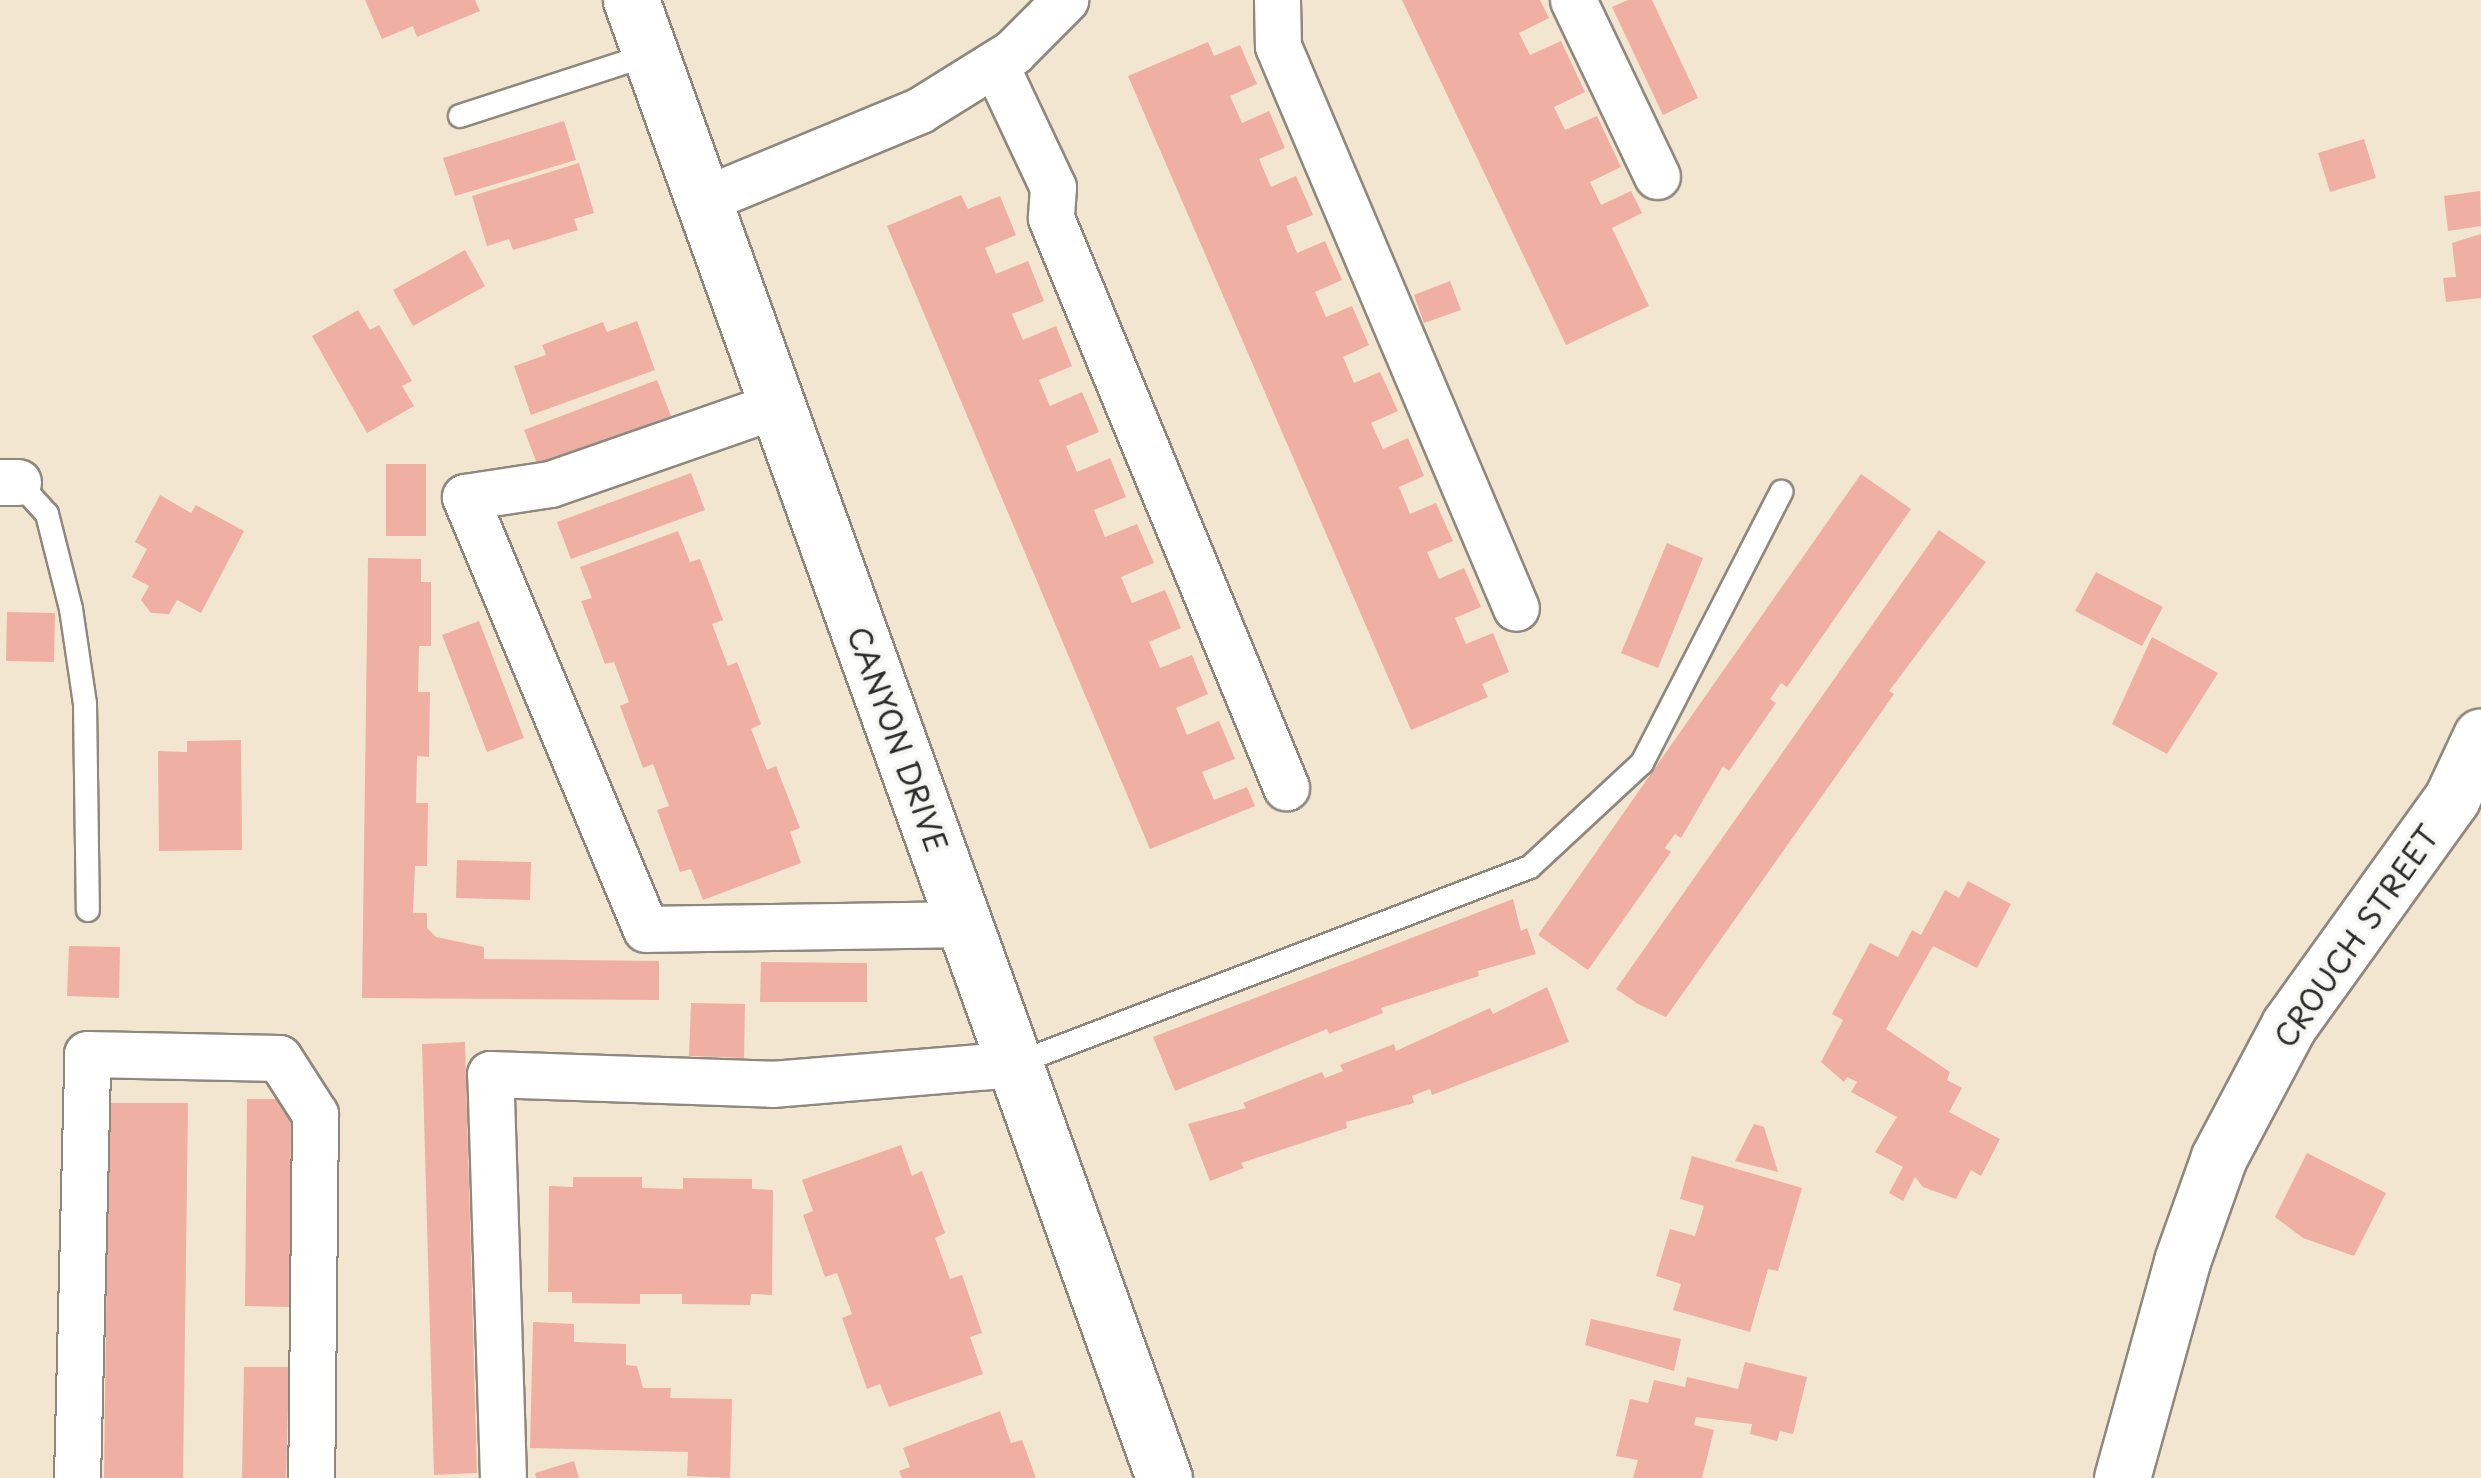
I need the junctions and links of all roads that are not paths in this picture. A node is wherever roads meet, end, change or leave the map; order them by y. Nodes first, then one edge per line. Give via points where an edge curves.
1 (632, 0) edge
2 (1064, 0) edge
3 (1277, 0) edge
4 (1573, 0) edge
5 (650, 54) junction
6 (995, 64) junction
7 (460, 116) dead end
8 (1656, 176) dead end
9 (703, 200) junction
10 (777, 404) junction
11 (9, 482) edge
12 (1781, 492) dead end
13 (1516, 608) dead end
14 (2481, 736) edge
15 (1286, 787) dead end
16 (88, 910) dead end
17 (964, 924) junction
18 (1015, 1064) junction
19 (76, 1478) edge
20 (310, 1478) edge
21 (503, 1478) edge
22 (1164, 1478) edge
23 (2122, 1478) edge

1 - 5 main road, CANYON DRIVE
2 - 6 street
3 - 13 street via 1278,46
4 - 8 street
5 - 7 lane
5 - 9 main road, CANYON DRIVE
6 - 9 street via 920,110
6 - 15 street via 1053,186 1050,218
9 - 10 main road, CANYON DRIVE
10 - 17 main road, CANYON DRIVE
10 - 17 street via 550,484 464,496 646,929
11 - 16 lane via 48,514 68,591 85,704
12 - 18 lane via 1642,763 1530,867
14 - 23 main road, CROUCH STREET via 2452,798 2288,1026 2219,1157 2182,1261
17 - 18 main road, CANYON DRIVE
18 - 21 street via 772,1084 490,1074
18 - 22 main road, CANYON DRIVE
19 - 20 street via 88,1054 280,1058 315,1114

